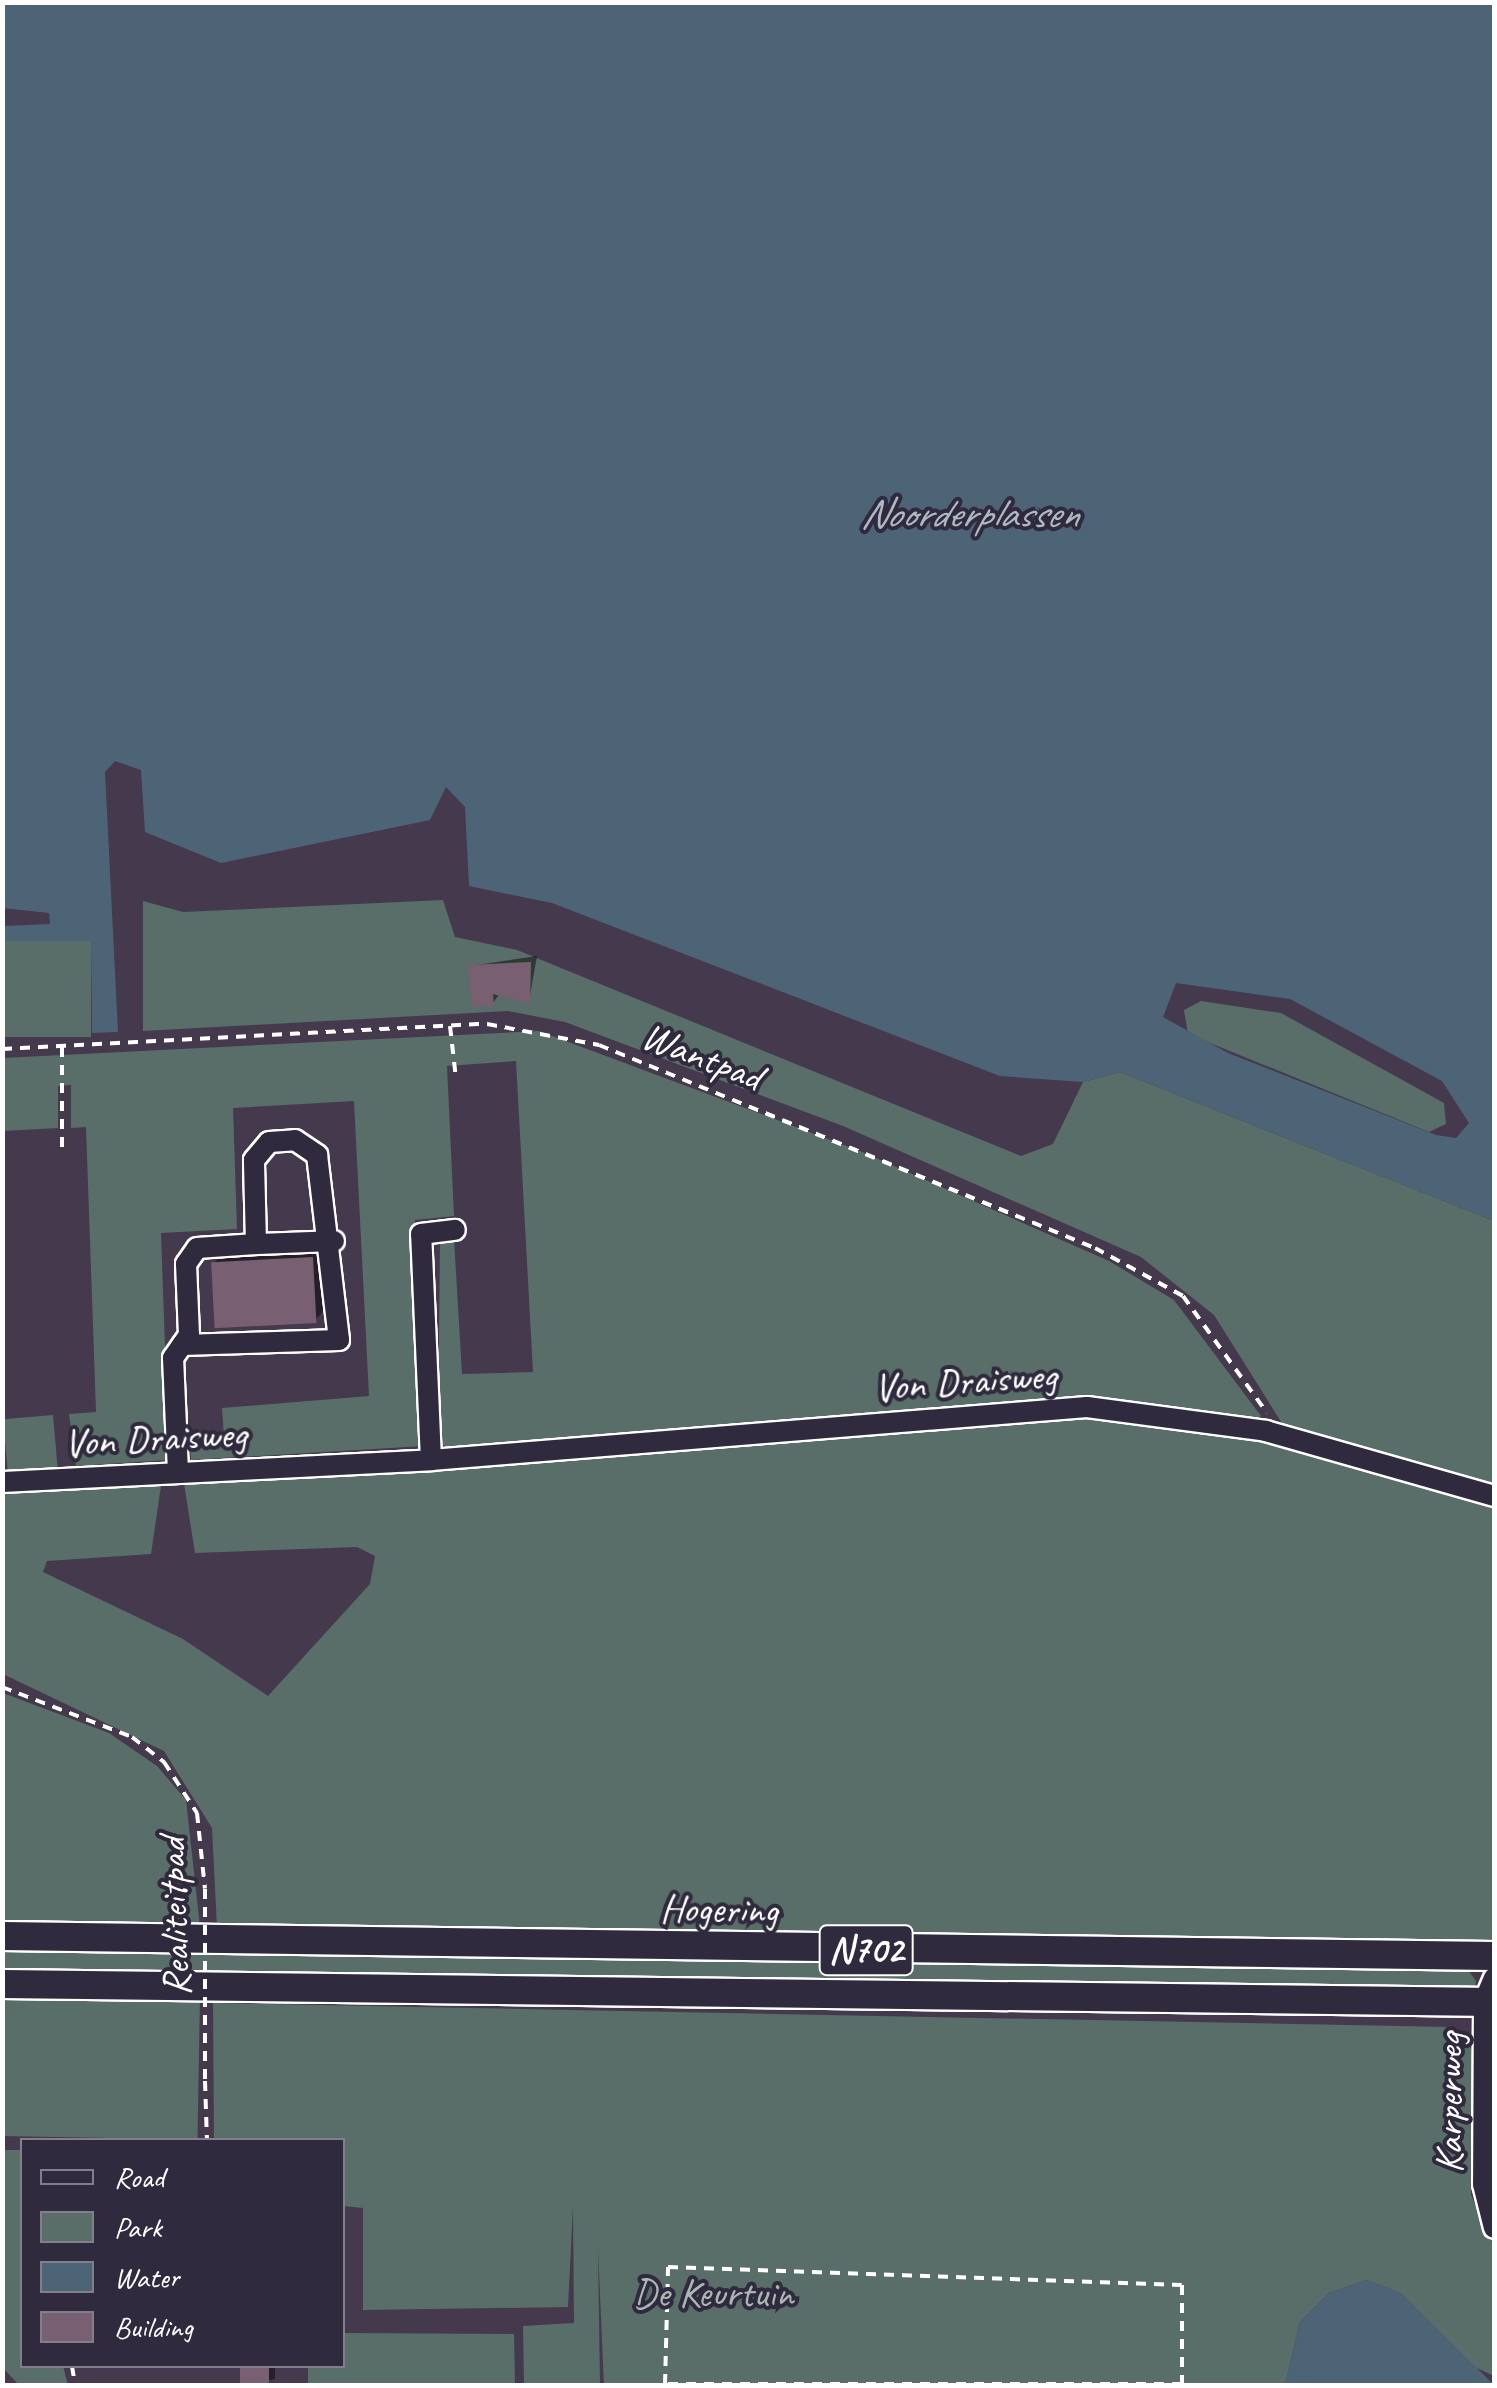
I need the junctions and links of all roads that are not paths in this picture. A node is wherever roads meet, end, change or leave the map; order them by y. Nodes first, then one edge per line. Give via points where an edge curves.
1 (455, 1230) dead end
2 (334, 1241) junction
3 (256, 1244) junction
4 (182, 1345) junction
5 (431, 1460) junction
6 (178, 1472) junction
7 (2, 1482) edge
8 (1494, 1496) edge
9 (2, 1936) edge
10 (1494, 1956) edge
11 (2, 1984) edge
12 (1491, 1994) edge
13 (1494, 2228) edge

1 - 5 street via 422,1234
2 - 3 street
2 - 3 street via 320,1212 318,1155 282,1141 254,1160
2 - 4 street via 339,1340
3 - 4 street via 197,1248 186,1264
4 - 6 street via 172,1358
5 - 6 street, Von Draisweg
5 - 8 street, Von Draisweg via 1035,1408 1128,1408 1266,1431
6 - 7 street, Von Draisweg
9 - 10 highway, Hogering / N702
11 - 12 highway, N702
12 - 13 street, Karperweg via 1483,2184

